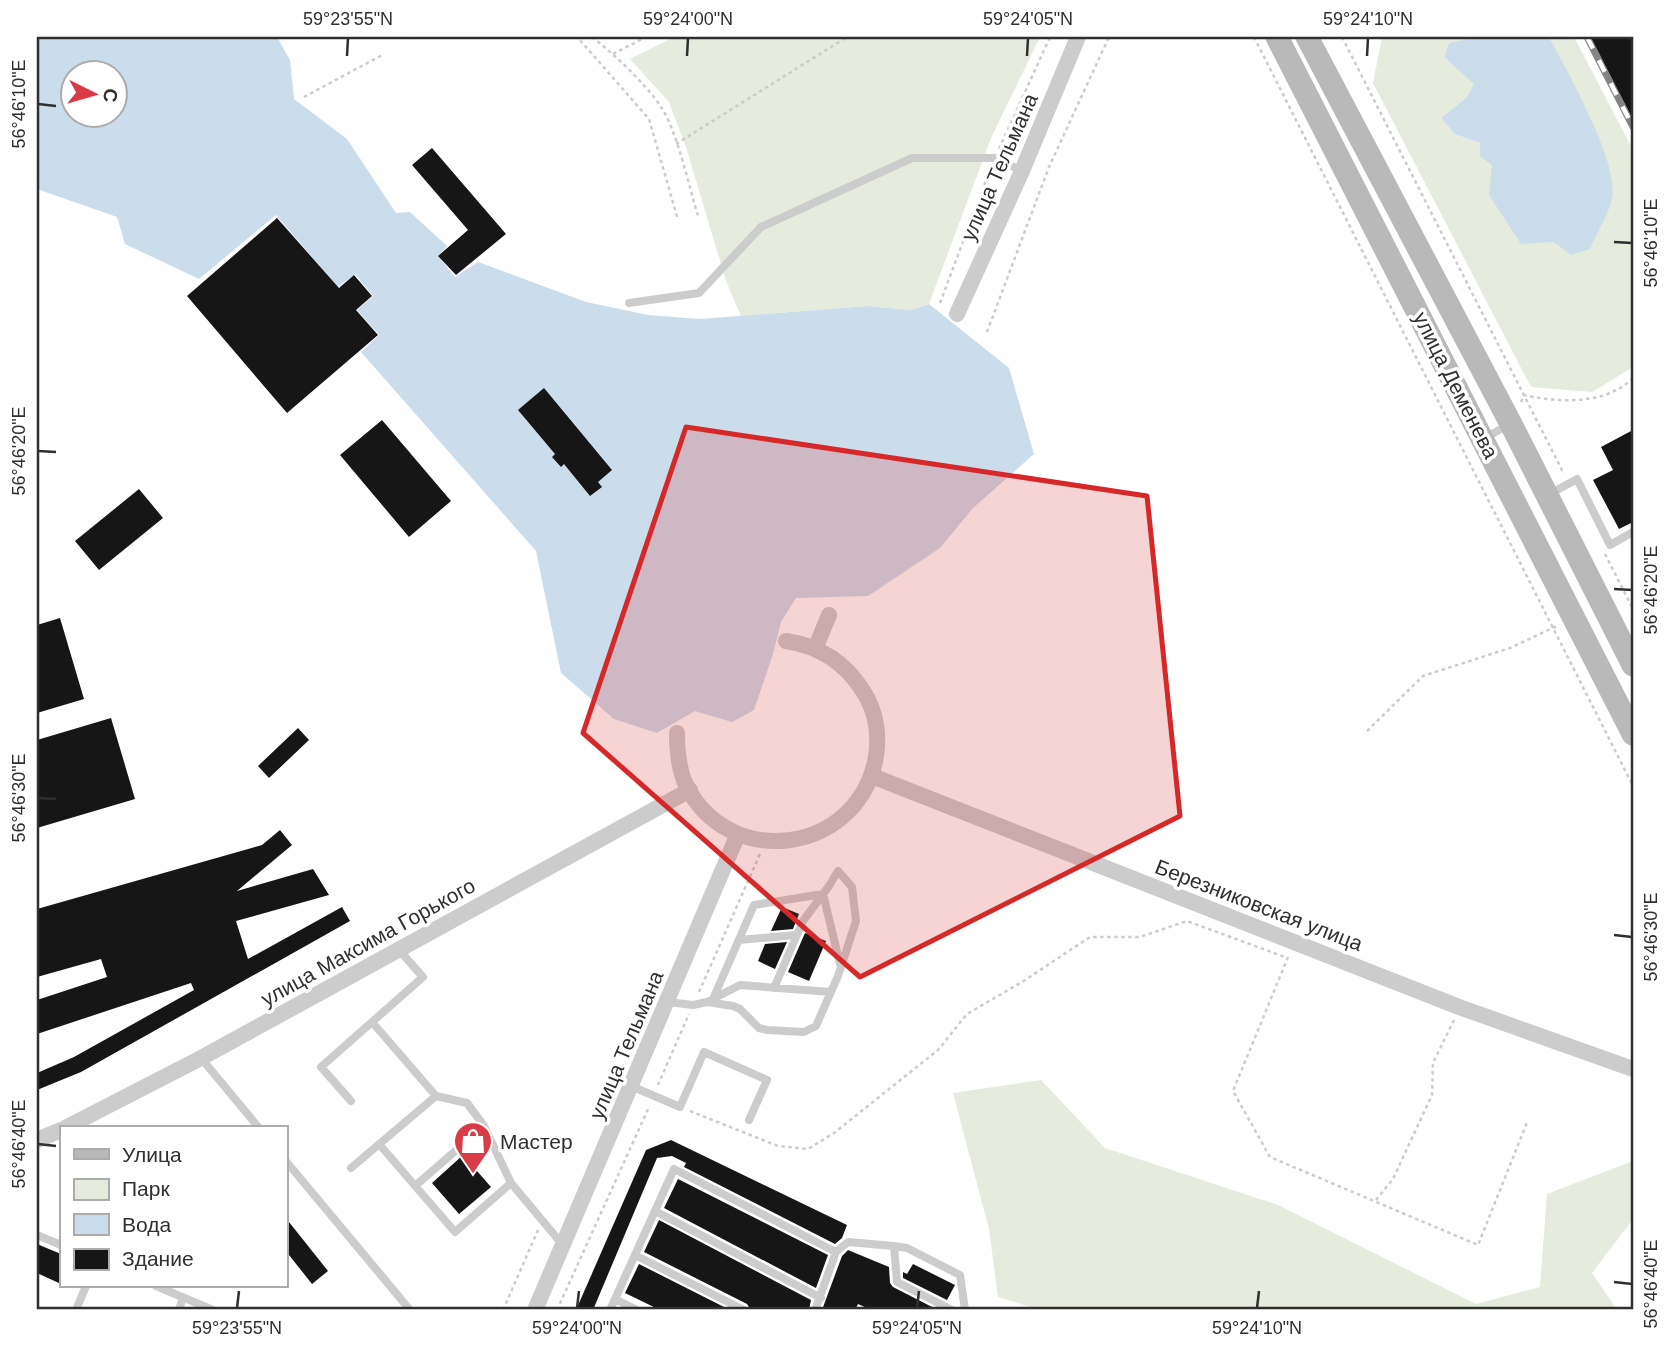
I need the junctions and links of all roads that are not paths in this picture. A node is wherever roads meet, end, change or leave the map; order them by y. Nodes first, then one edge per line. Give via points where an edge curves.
1 (1078, 37) edge
2 (1277, 37) edge
3 (1307, 37) edge
4 (1022, 171) junction
5 (629, 303) dead end
6 (957, 314) dead end
7 (1511, 424) junction
8 (1483, 439) junction
9 (1547, 496) junction
10 (1633, 532) edge
11 (830, 615) dead end
12 (786, 641) dead end
13 (815, 649) junction
14 (1633, 665) edge
15 (677, 733) dead end
16 (1633, 734) edge
17 (872, 776) junction
18 (690, 790) junction
19 (738, 834) junction
20 (823, 894) junction
21 (796, 935) junction
22 (739, 940) junction
23 (399, 950) junction
24 (841, 967) junction
25 (774, 988) junction
26 (831, 992) junction
27 (710, 1001) junction
28 (668, 1002) junction
29 (372, 1022) junction
30 (201, 1058) junction
31 (1633, 1069) edge
32 (631, 1086) junction
33 (436, 1096) junction
34 (351, 1101) dead end
35 (749, 1120) dead end
36 (69, 1126) edge
37 (257, 1126) edge
38 (484, 1126) junction
39 (60, 1130) edge
40 (37, 1140) edge
41 (379, 1144) junction
42 (287, 1162) edge
43 (351, 1168) dead end
44 (511, 1183) junction
45 (415, 1186) junction
46 (655, 1211) junction
47 (37, 1235) edge
48 (60, 1245) edge
49 (563, 1245) junction
50 (894, 1246) junction
51 (836, 1252) junction
52 (635, 1255) junction
53 (85, 1288) edge
54 (161, 1288) edge
55 (183, 1297) junction
56 (821, 1298) junction
57 (615, 1299) junction
58 (76, 1310) edge
59 (178, 1310) edge
60 (213, 1310) edge
61 (410, 1310) edge
62 (535, 1310) edge
63 (610, 1310) edge
64 (637, 1310) edge
65 (744, 1310) edge
66 (815, 1310) edge
67 (952, 1310) edge
68 (965, 1310) edge

1 - 4 street, улица Тельмана
2 - 8 main road, улица Деменева
3 - 7 main road, улица Деменева
4 - 5 lane via 995,158 912,158 761,227 699,293
4 - 6 street, улица Тельмана
7 - 8 lane
7 - 9 main road, улица Деменева
8 - 16 main road, улица Деменева
9 - 10 lane via 1577,479 1609,545
9 - 14 main road, улица Деменева
11 - 13 street
12 - 13 street
13 - 17 street via 835,659 868,699 876,724
15 - 18 street via 678,759
17 - 19 street via 842,819 820,833 794,841 765,841
17 - 31 street, Березниковская улица via 1459,1007
18 - 19 street via 719,824
18 - 23 street, улица Максима Горького
19 - 28 street, улица Тельмана
20 - 21 lane
20 - 22 lane via 754,905
20 - 24 lane
20 - 24 lane via 838,871 852,887 856,920
21 - 22 lane
21 - 25 lane
22 - 27 lane
23 - 29 lane via 423,977
23 - 30 street, улица Максима Горького
24 - 26 lane
25 - 26 lane
25 - 27 lane via 740,985
26 - 27 lane via 816,1026 804,1032 759,1028 740,1009
27 - 28 lane via 693,1005
28 - 32 street, улица Тельмана
29 - 33 lane
29 - 34 lane via 321,1067
30 - 36 street, улица Максима Горького
30 - 37 lane
32 - 35 lane via 680,1107 704,1052 766,1080
32 - 49 street, улица Тельмана
33 - 38 lane via 467,1103
33 - 41 lane
38 - 44 lane
38 - 45 lane
39 - 40 street, улица Максима Горького
41 - 43 lane
41 - 45 lane
42 - 61 lane
44 - 45 lane via 455,1231
44 - 49 lane
46 - 51 lane via 674,1169
46 - 52 lane
46 - 56 lane
47 - 48 lane
49 - 62 street, улица Тельмана
50 - 51 lane via 848,1242
50 - 67 lane via 897,1282
50 - 68 lane via 960,1275
51 - 56 lane
52 - 57 lane
52 - 65 lane
53 - 58 lane
54 - 55 lane
55 - 59 lane
55 - 60 lane
56 - 66 lane
57 - 63 lane
57 - 64 lane

